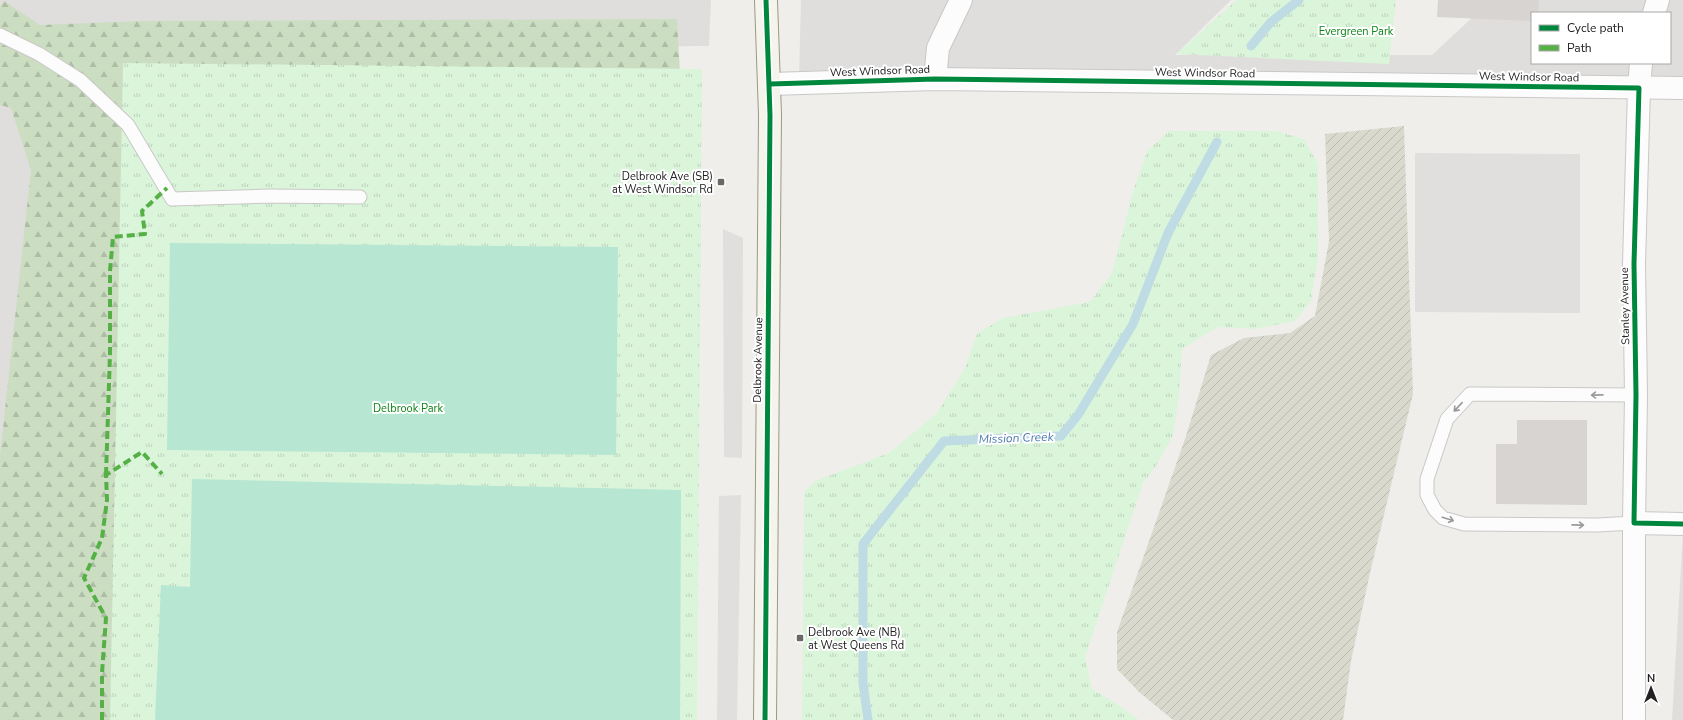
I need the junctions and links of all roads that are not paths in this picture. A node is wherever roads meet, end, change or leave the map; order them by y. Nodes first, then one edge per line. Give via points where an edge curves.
1 (766, 0) edge
2 (961, 0) edge
3 (1658, 0) edge
4 (1654, 12) edge
5 (0, 35) edge
6 (1641, 64) edge
7 (935, 79) junction
8 (770, 84) junction
9 (1639, 88) junction
10 (1683, 88) edge
11 (360, 197) dead end
12 (1636, 395) junction
13 (1634, 523) junction
14 (1683, 524) edge
15 (765, 720) edge
16 (1634, 720) edge

1 - 8 street, Delbrook Avenue
2 - 7 street via 938,48
3 - 4 street
5 - 11 lane via 38,54 80,80 128,125 172,198
6 - 9 street, Stanley Avenue
7 - 8 street, West Windsor Road
7 - 9 street, West Windsor Road
8 - 15 street, Delbrook Avenue
9 - 10 street, West Windsor Road
9 - 12 street, Stanley Avenue via 1634,264
12 - 13 street, Stanley Avenue
12 -> 13 lane via 1470,394 1447,419 1427,479 1427,495 1435,510 1443,518 1464,524
13 - 14 street
13 - 16 street, Stanley Avenue

